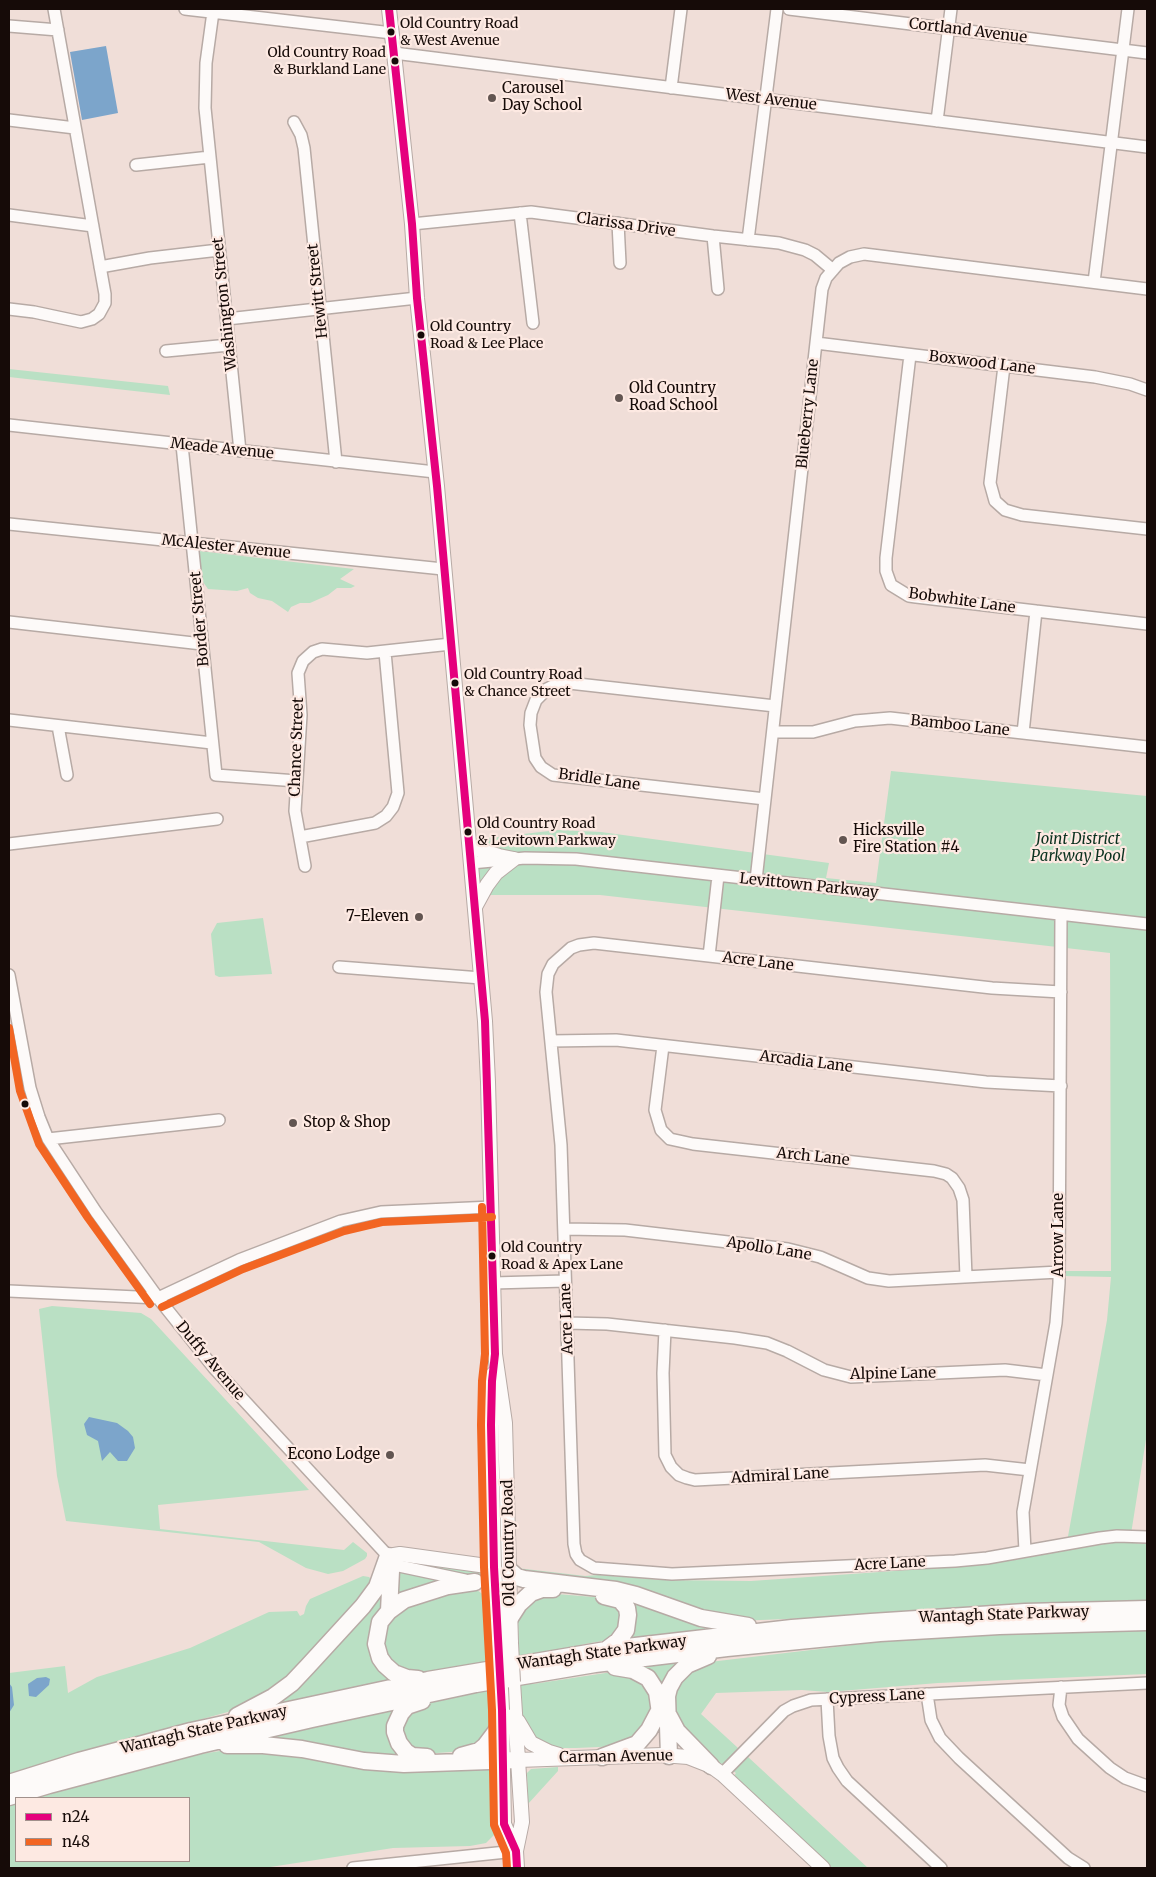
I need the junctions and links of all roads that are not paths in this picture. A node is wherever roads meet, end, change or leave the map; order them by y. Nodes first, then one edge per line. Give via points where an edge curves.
1 (54, 9) edge
2 (185, 9) edge
3 (389, 9) edge
4 (681, 9) edge
5 (777, 9) edge
6 (789, 9) edge
7 (951, 9) edge
8 (1128, 9) edge
9 (213, 12) junction
10 (9, 26) edge
11 (949, 28) junction
12 (58, 30) junction
13 (392, 33) junction
14 (1123, 50) junction
15 (394, 53) junction
16 (1147, 53) edge
17 (672, 88) junction
18 (765, 100) junction
19 (9, 120) edge
20 (937, 121) junction
21 (294, 122) dead end
22 (75, 128) junction
23 (1111, 142) junction
24 (1147, 147) edge
25 (210, 157) junction
26 (136, 165) dead end
27 (520, 213) junction
28 (9, 215) edge
29 (618, 223) junction
30 (412, 224) junction
31 (93, 226) junction
32 (713, 236) junction
33 (748, 240) junction
34 (219, 250) junction
35 (620, 263) dead end
36 (100, 267) junction
37 (833, 270) junction
38 (1094, 282) junction
39 (718, 289) dead end
40 (1147, 289) edge
41 (417, 298) junction
42 (9, 309) edge
43 (320, 309) junction
44 (227, 318) junction
45 (533, 323) dead end
46 (816, 343) junction
47 (229, 345) junction
48 (166, 351) dead end
49 (910, 355) junction
50 (1004, 366) junction
51 (1147, 390) edge
52 (9, 425) edge
53 (182, 445) junction
54 (240, 451) junction
55 (336, 462) junction
56 (435, 472) junction
57 (9, 524) edge
58 (1147, 529) edge
59 (192, 544) junction
60 (444, 570) junction
61 (1036, 611) junction
62 (9, 622) edge
63 (1147, 624) edge
64 (202, 644) junction
65 (451, 644) junction
66 (385, 652) junction
67 (775, 706) junction
68 (9, 720) edge
69 (58, 726) junction
70 (773, 732) junction
71 (1022, 733) junction
72 (212, 743) junction
73 (1147, 747) edge
74 (67, 775) dead end
75 (296, 781) junction
76 (765, 799) junction
77 (217, 819) dead end
78 (300, 837) junction
79 (9, 844) edge
80 (470, 847) junction
81 (514, 859) junction
82 (471, 863) junction
83 (305, 866) dead end
84 (718, 876) junction
85 (756, 880) junction
86 (475, 907) junction
87 (1061, 915) junction
88 (1147, 924) edge
89 (709, 956) junction
90 (339, 967) dead end
91 (9, 975) edge
92 (481, 978) junction
93 (1061, 992) junction
94 (551, 1041) junction
95 (663, 1046) junction
96 (1061, 1086) junction
97 (219, 1120) dead end
98 (48, 1139) junction
99 (492, 1207) junction
100 (564, 1229) junction
101 (1059, 1272) junction
102 (966, 1277) junction
103 (566, 1281) junction
104 (493, 1283) junction
105 (9, 1291) edge
106 (158, 1298) junction
107 (567, 1324) junction
108 (664, 1330) junction
109 (1046, 1375) junction
110 (1030, 1470) junction
111 (1147, 1537) edge
112 (1025, 1551) junction
113 (388, 1556) junction
114 (502, 1568) junction
115 (475, 1582) junction
116 (496, 1588) junction
117 (1147, 1609) edge
118 (389, 1611) junction
119 (510, 1618) junction
120 (1147, 1622) edge
121 (792, 1628) junction
122 (505, 1643) junction
123 (727, 1648) junction
124 (605, 1650) junction
125 (595, 1664) junction
126 (428, 1680) junction
127 (1147, 1683) edge
128 (476, 1684) junction
129 (1060, 1687) junction
130 (927, 1694) junction
131 (827, 1699) junction
132 (664, 1712) junction
133 (508, 1713) junction
134 (215, 1727) junction
135 (200, 1745) junction
136 (665, 1755) junction
137 (602, 1757) junction
138 (567, 1758) junction
139 (511, 1760) junction
140 (716, 1770) junction
141 (9, 1783) edge
142 (1147, 1786) edge
143 (9, 1797) edge
144 (516, 1852) junction
145 (352, 1868) edge
146 (517, 1868) edge
147 (823, 1868) edge
148 (940, 1868) edge
149 (1084, 1868) edge

1 - 12 street
2 - 9 street
3 - 13 main road, Old Country Road
4 - 17 street
5 - 18 street
6 - 11 street, Cortland Avenue
7 - 11 street
8 - 14 street
9 - 13 street
9 - 25 street, Washington Street via 204,89
10 - 12 street
11 - 14 street, Cortland Avenue
11 - 20 street
12 - 22 street
13 - 15 main road, Old Country Road
14 - 16 street, Cortland Avenue
14 - 23 street
15 - 17 street, West Avenue
15 - 30 main road, Old Country Road
17 - 18 street, West Avenue
18 - 20 street, West Avenue
18 - 33 street
19 - 22 street
20 - 23 street, West Avenue
21 - 43 street, Hewitt Street via 304,148
22 - 31 street
23 - 24 street, West Avenue
23 - 38 street
25 - 26 street
25 - 34 street, Washington Street
27 - 29 street, Clarissa Drive
27 - 30 street, Clarissa Drive
27 - 45 street
28 - 31 street
29 - 32 street, Clarissa Drive
29 - 35 street
30 - 41 main road, Old Country Road
31 - 36 street
32 - 33 street, Clarissa Drive
32 - 39 street
33 - 37 street, Clarissa Drive via 796,247 815,255
34 - 36 street
34 - 44 street, Washington Street
36 - 42 street via 105,303 92,319 81,322
37 - 38 street, Blueberry Lane via 850,257 864,254
37 - 46 street, Blueberry Lane via 822,288
38 - 40 street, Blueberry Lane
41 - 43 street
41 - 56 main road, Old Country Road
43 - 44 street
43 - 55 street, Hewitt Street
44 - 47 street, Washington Street
46 - 49 street, Boxwood Lane
46 - 67 street, Blueberry Lane
47 - 48 street
47 - 54 street, Washington Street
49 - 50 street, Boxwood Lane
49 - 61 street, Bobwhite Lane via 886,558 888,578 909,596
50 - 51 street, Boxwood Lane via 1095,377
50 - 58 street via 990,483 995,501 1005,510 1022,515
52 - 53 street, Meade Avenue
53 - 54 street, Meade Avenue
53 - 59 street, Border Street
54 - 55 street, Meade Avenue
55 - 56 street, Meade Avenue
56 - 60 main road, Old Country Road
57 - 59 street, McAlester Avenue
59 - 60 street, McAlester Avenue
59 - 64 street, Border Street
60 - 65 main road, Old Country Road
61 - 63 street, Bobwhite Lane
61 - 71 street
62 - 64 street
64 - 72 street, Border Street
65 - 66 street, Chance Street
65 - 80 main road, Old Country Road
66 - 75 street, Chance Street via 322,649 303,661 298,673 301,715
66 - 78 street via 398,793 393,807 375,823
67 - 70 street, Blueberry Lane
67 - 76 street, Bridle Lane via 569,683 547,689 536,700 530,713 535,758 553,775
68 - 69 street
69 - 72 street
69 - 74 street
70 - 71 street, Bamboo Lane via 813,732 854,721 890,718
70 - 76 street, Blueberry Lane
71 - 73 street, Bamboo Lane
72 - 75 street, Border Street via 216,775
75 - 78 street, Chance Street via 295,811
76 - 85 street, Blueberry Lane
77 - 79 street
78 - 83 street, Chance Street
80 - 81 main road
80 - 82 main road, Old Country Road
81 - 82 street, Levittown Parkway
81 - 84 street, Levittown Parkway via 576,859
81 - 86 main road via 496,873
82 - 86 main road, Old Country Road
84 - 85 street, Levittown Parkway
84 - 89 street
85 - 87 street, Levittown Parkway
86 - 92 main road, Old Country Road
87 - 88 street, Levittown Parkway
87 - 93 street, Arrow Lane
89 - 93 street, Acre Lane via 992,988
89 - 94 street, Acre Lane via 594,943 571,948 553,964 546,983
90 - 92 street
91 - 98 street, Duffy Avenue via 30,1088
92 - 99 main road, Old Country Road
93 - 96 street, Arrow Lane
94 - 95 street, Arcadia Lane via 616,1040
94 - 100 street, Acre Lane via 561,1145
95 - 96 street, Arcadia Lane via 986,1082
95 - 102 street, Arch Lane via 655,1110 661,1130 670,1139 934,1171 952,1178 963,1200
96 - 101 street, Arrow Lane
97 - 98 street
98 - 106 street, Duffy Avenue
99 - 104 main road, Old Country Road
99 - 106 street via 381,1212 341,1221 239,1260
100 - 102 street, Apollo Lane via 625,1230 788,1249 820,1257 877,1280
100 - 103 street, Acre Lane
101 - 102 street, Apollo Lane
101 - 109 street, Arrow Lane via 1056,1323
103 - 104 street
103 - 107 street, Acre Lane
104 - 114 main road, Old Country Road via 495,1354 505,1423
105 - 106 street
106 - 113 street, Duffy Avenue via 214,1368
107 - 108 street, Alpine Lane
107 - 112 street, Acre Lane via 574,1544 576,1554 588,1565 643,1573 698,1574 955,1561
108 - 109 street, Alpine Lane via 767,1343 824,1370 850,1377 1006,1370
108 - 110 street, Admiral Lane via 666,1455 679,1475 695,1480 985,1465
109 - 110 street, Arrow Lane
110 - 112 street, Arrow Lane via 1023,1512
111 - 112 street, Acre Lane via 1100,1538
113 - 114 main road via 400,1554
113 - 115 street, Duffy Avenue via 399,1566
113 - 118 highway via 391,1572
113 - 134 highway via 372,1594 292,1683
114 - 116 main road, Old Country Road
114 - 119 main road, Old Country Road
114 - 121 highway via 532,1581 636,1595 714,1621
115 - 116 main road, Duffy Avenue
115 - 118 highway via 448,1586 404,1600
116 - 122 main road, Old Country Road
117 - 121 highway, Wantagh State Parkway via 1025,1612
118 - 126 highway via 378,1629 376,1644 380,1658 394,1673
119 - 122 main road, Old Country Road
119 - 124 highway via 525,1598 542,1589 614,1597 627,1608 628,1622 623,1636
120 - 123 highway, Wantagh State Parkway via 880,1633
121 - 124 highway, Wantagh State Parkway
122 - 133 main road, Old Country Road, bridge
123 - 125 highway, Wantagh State Parkway
123 - 132 highway via 696,1660 680,1672 672,1682
124 - 126 highway, Wantagh State Parkway
125 - 128 highway, Wantagh State Parkway
125 - 132 highway via 633,1670 648,1678
126 - 134 highway, Wantagh State Parkway
127 - 129 street, Cypress Lane
128 - 133 highway via 407,1706 395,1726 396,1738 402,1748 412,1756 422,1757 472,1754 493,1737
128 - 135 highway, Wantagh State Parkway
129 - 130 street, Cypress Lane
129 - 142 street via 1059,1705 1078,1739 1118,1773
130 - 131 street, Cypress Lane
130 - 149 street via 931,1720 940,1738 1068,1858
131 - 140 street, Cypress Lane via 801,1702 784,1711
131 - 148 street via 833,1758 846,1781
132 - 136 highway
132 - 137 highway via 637,1744
132 - 140 highway via 677,1731
133 - 138 main road via 531,1742
133 - 139 main road, Old Country Road
134 - 141 highway, Wantagh State Parkway via 79,1761
135 - 139 highway via 272,1746 404,1764
135 - 143 highway, Wantagh State Parkway
136 - 137 main road, Carman Avenue
136 - 140 main road, Carman Avenue via 688,1757
137 - 138 main road, Carman Avenue
138 - 139 main road, Carman Avenue
139 - 144 main road, Old Country Road via 504,1824
140 - 147 main road, Carman Avenue
144 - 145 street
144 - 146 main road, Old Country Road

